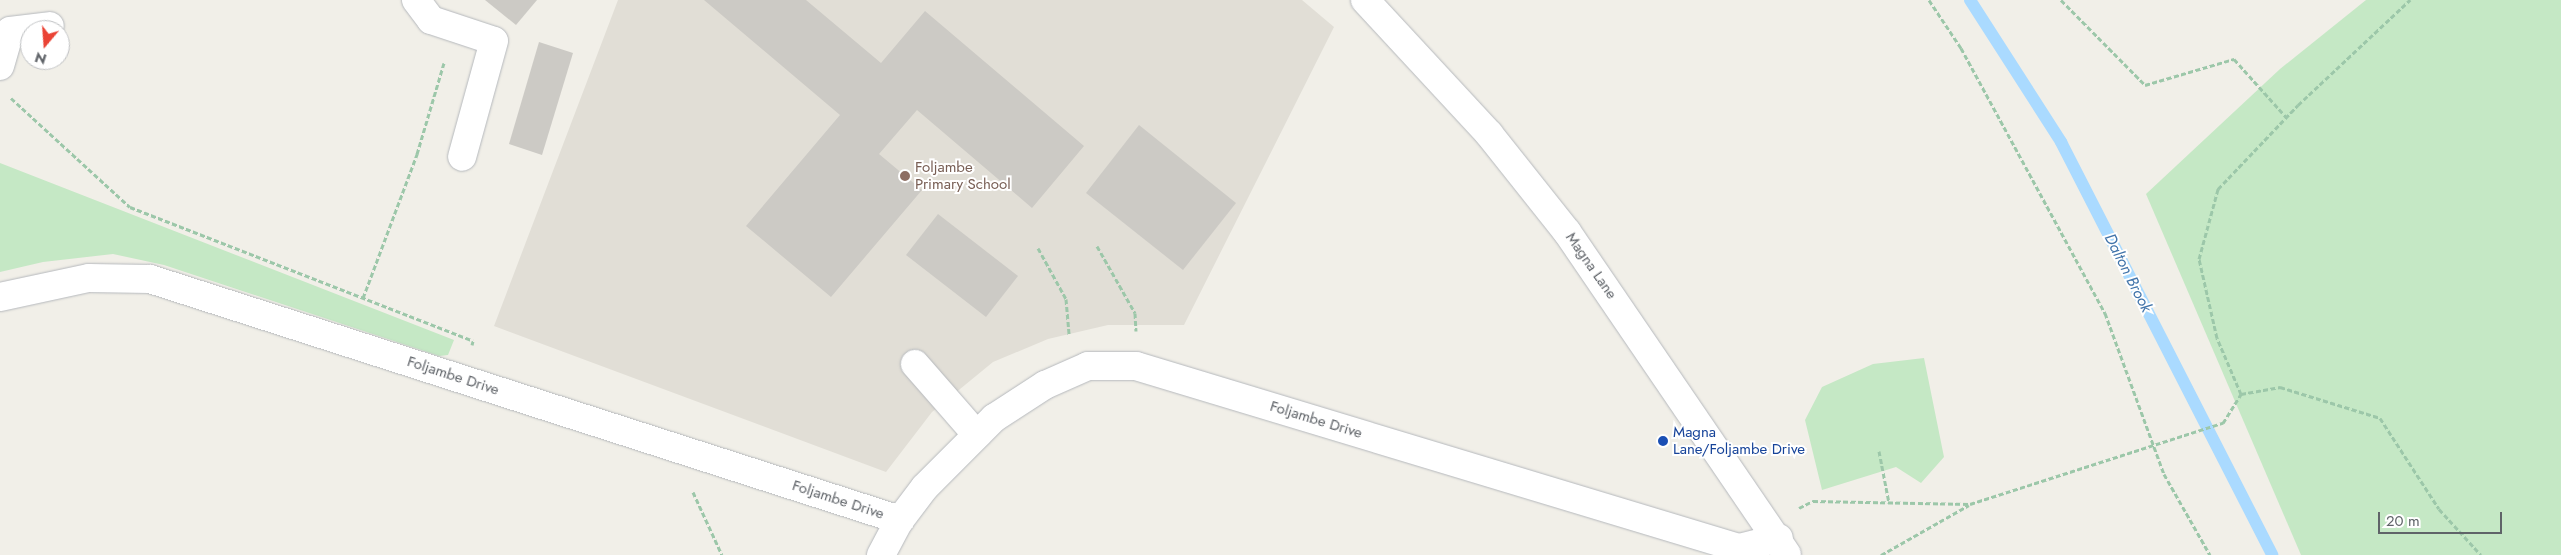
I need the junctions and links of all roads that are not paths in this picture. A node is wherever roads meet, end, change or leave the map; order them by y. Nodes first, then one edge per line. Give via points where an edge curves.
1 (416, 0) edge
2 (1365, 0) edge
3 (5, 27) edge
4 (20, 27) edge
5 (0, 66) edge
6 (462, 157) dead end
7 (0, 297) edge
8 (915, 364) dead end
9 (977, 435) junction
10 (900, 520) junction
11 (1778, 539) edge
12 (882, 555) edge

1 - 6 street via 431,20 494,41
2 - 11 street, Magna Lane via 1489,134 1567,232
3 - 4 street
3 - 5 street
7 - 10 street, Foljambe Drive via 89,278 150,280
8 - 9 street
9 - 10 street, Foljambe Drive via 925,487
9 - 11 street, Foljambe Drive via 994,418 1031,394 1088,366 1136,366 1739,548
10 - 12 street, Foljambe Drive

